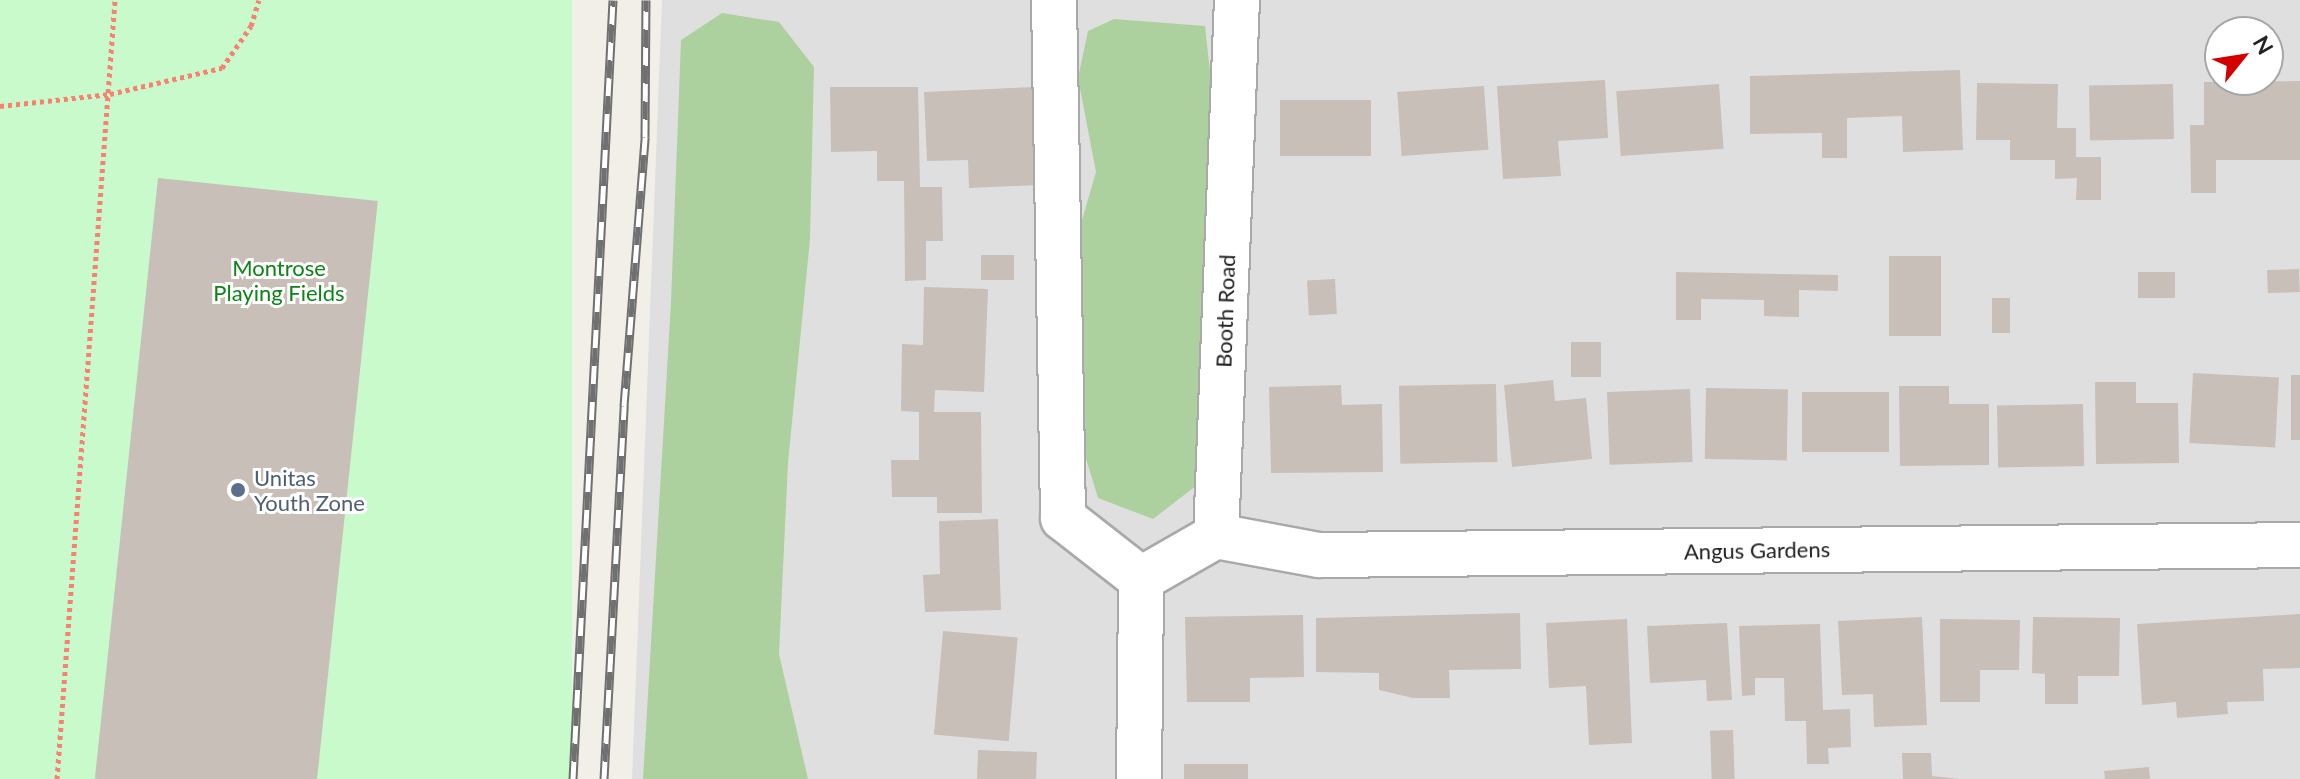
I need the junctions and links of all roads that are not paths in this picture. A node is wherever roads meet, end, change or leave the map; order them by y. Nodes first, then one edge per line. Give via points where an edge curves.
1 (1054, 0) edge
2 (1237, 0) edge
3 (1216, 536) junction
4 (2300, 545) edge
5 (1141, 579) junction
6 (1139, 779) edge

1 - 5 street via 1063,518
2 - 3 street, Booth Road
3 - 4 street, Angus Gardens via 1319,555
3 - 5 street
5 - 6 street

